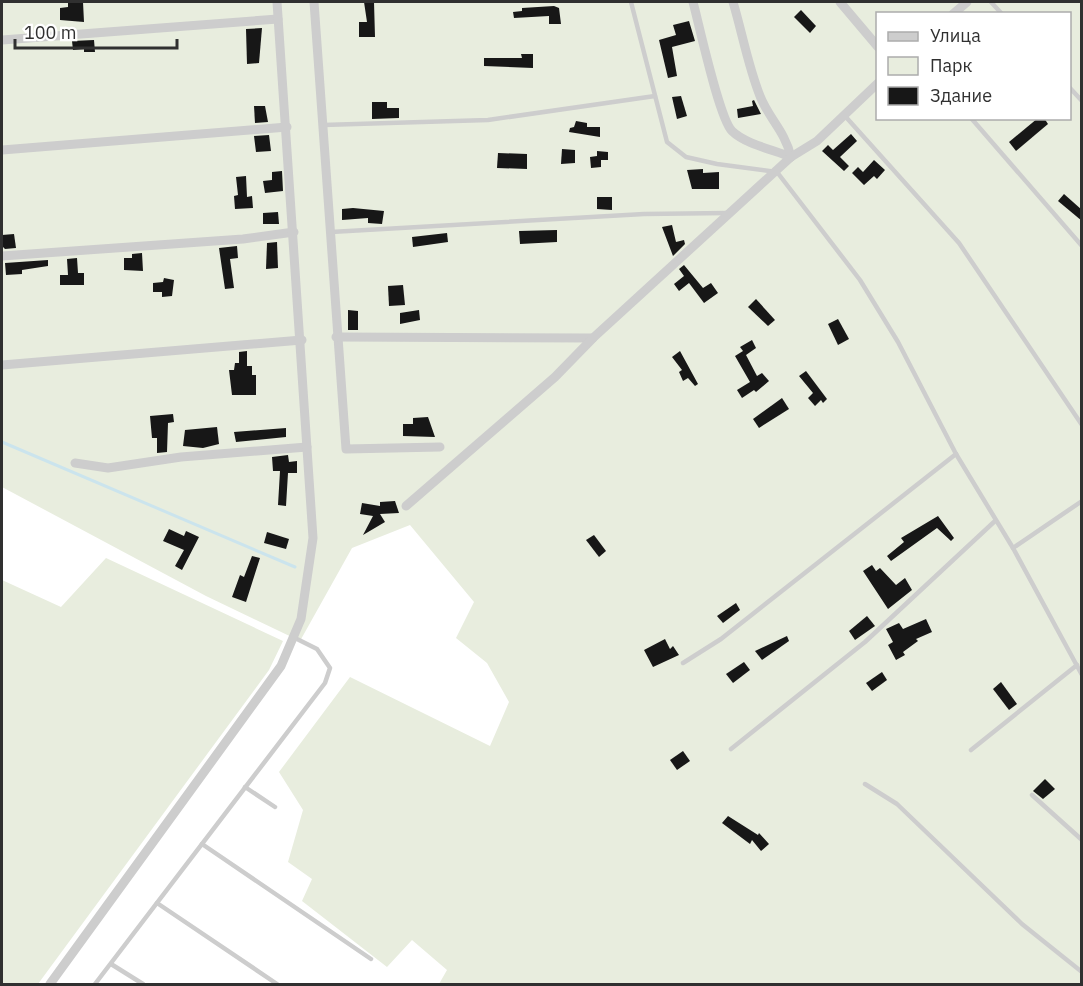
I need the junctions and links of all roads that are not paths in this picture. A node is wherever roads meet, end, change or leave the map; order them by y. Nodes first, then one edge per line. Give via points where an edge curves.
1 (277, 2) edge
2 (314, 2) edge
3 (631, 2) edge
4 (693, 2) edge
5 (733, 2) edge
6 (840, 2) edge
7 (967, 2) edge
8 (955, 12) edge
9 (278, 19) junction
10 (2, 40) edge
11 (876, 44) edge
12 (876, 85) edge
13 (1071, 89) edge
14 (655, 96) junction
15 (1082, 101) edge
16 (845, 116) junction
17 (973, 120) edge
18 (321, 125) junction
19 (287, 127) junction
20 (2, 150) edge
21 (791, 157) junction
22 (777, 172) junction
23 (733, 213) junction
24 (294, 232) junction
25 (331, 232) junction
26 (1082, 246) edge
27 (2, 256) edge
28 (336, 337) junction
29 (593, 338) junction
30 (302, 340) junction
31 (2, 365) edge
32 (1082, 425) edge
33 (307, 447) junction
34 (440, 447) dead end
35 (956, 454) junction
36 (75, 463) dead end
37 (1082, 501) edge
38 (406, 506) dead end
39 (995, 521) junction
40 (1013, 548) junction
41 (293, 637) junction
42 (683, 663) dead end
43 (1077, 665) junction
44 (1082, 675) edge
45 (731, 749) dead end
46 (971, 750) dead end
47 (865, 784) dead end
48 (245, 787) junction
49 (1032, 795) dead end
50 (275, 807) dead end
51 (1082, 840) edge
52 (202, 844) junction
53 (158, 903) junction
54 (371, 959) dead end
55 (111, 964) junction
56 (1082, 972) edge
57 (50, 984) edge
58 (95, 984) edge
59 (143, 984) edge
60 (277, 984) edge

1 - 9 street
2 - 18 street
3 - 14 lane
4 - 21 street via 720,104 731,130
5 - 21 street via 759,94 787,139
6 - 11 street
7 - 8 street
9 - 10 street
9 - 19 street
12 - 16 street
13 - 15 lane
14 - 18 lane via 489,120
14 - 22 lane via 667,142 686,157
16 - 21 street
16 - 32 lane via 959,243
17 - 26 lane
18 - 25 street
19 - 20 street
19 - 24 street
21 - 22 street
22 - 23 street
22 - 35 lane via 860,280 898,342
23 - 25 lane via 644,214
23 - 29 street
24 - 27 street
24 - 30 street
25 - 28 street
28 - 29 street
28 - 34 street via 346,449
29 - 38 street via 555,377
30 - 31 street
30 - 33 street
33 - 36 street via 182,457 108,468
33 - 41 street via 313,537 301,619
35 - 39 lane
35 - 42 lane via 721,639
37 - 40 lane
39 - 40 lane
39 - 45 lane via 865,642
40 - 43 lane
41 - 48 lane via 317,649 330,668 325,683
41 - 57 street via 281,666
43 - 44 lane
43 - 46 lane
47 - 56 lane via 897,804 1022,924
48 - 50 lane
48 - 52 lane
49 - 51 lane
52 - 53 lane
52 - 54 lane
53 - 55 lane
53 - 60 lane
55 - 58 lane
55 - 59 lane

